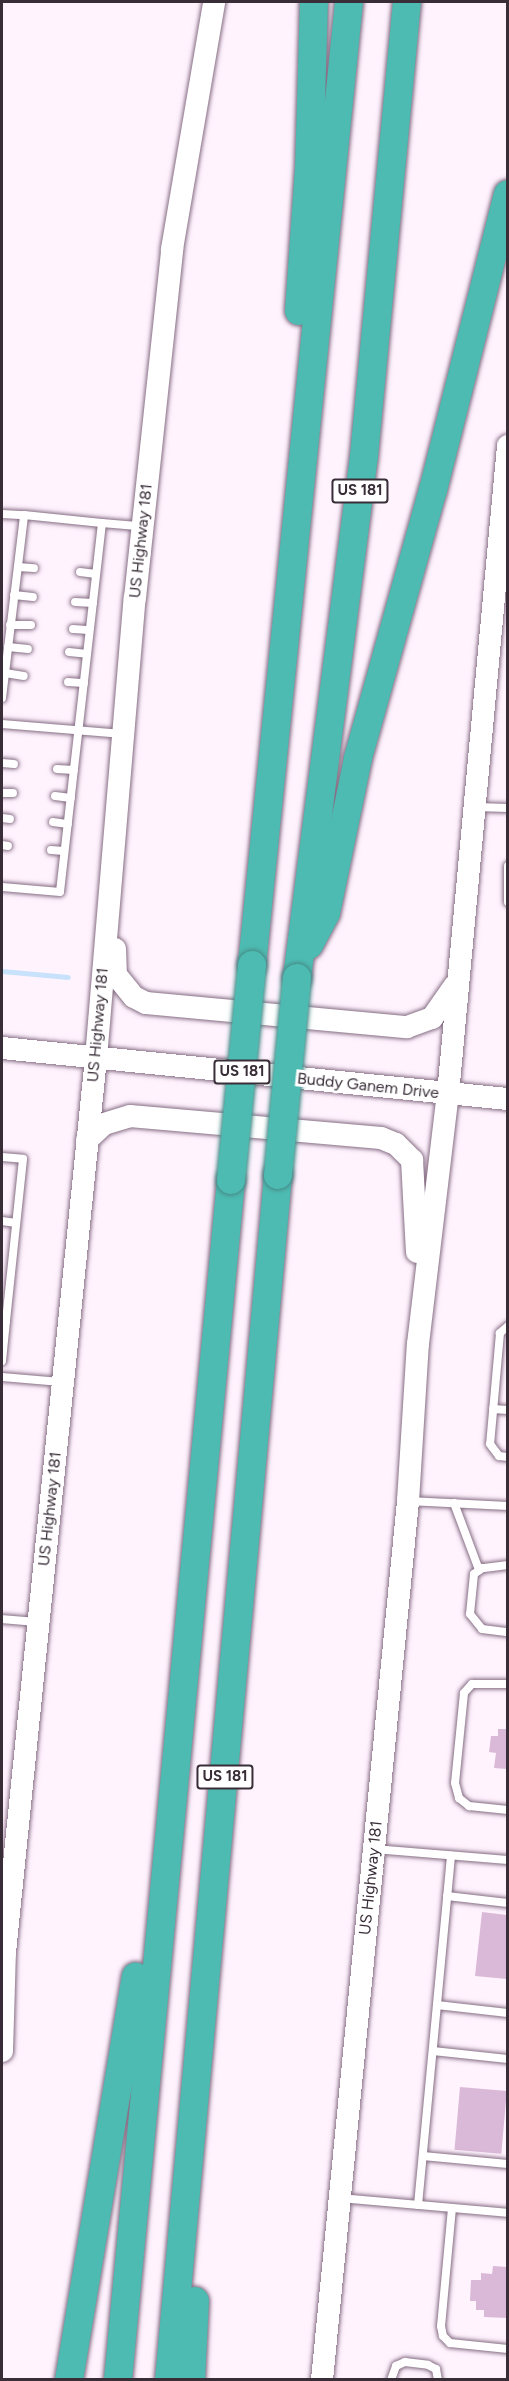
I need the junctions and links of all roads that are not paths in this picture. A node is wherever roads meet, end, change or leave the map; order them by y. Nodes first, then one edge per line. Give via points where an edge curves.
1 (214, 2) edge
2 (314, 2) edge
3 (349, 2) edge
4 (407, 2) edge
5 (507, 194) edge
6 (507, 446) edge
7 (297, 513) junction
8 (2, 514) edge
9 (24, 515) junction
10 (102, 523) junction
11 (142, 526) junction
12 (18, 567) junction
13 (34, 568) dead end
14 (80, 572) dead end
15 (96, 574) junction
16 (14, 595) junction
17 (33, 597) dead end
18 (75, 602) dead end
19 (93, 603) junction
20 (10, 625) junction
21 (31, 625) dead end
22 (73, 628) dead end
23 (89, 630) junction
24 (8, 647) junction
25 (28, 649) dead end
26 (69, 652) dead end
27 (87, 654) junction
28 (4, 673) junction
29 (24, 676) dead end
30 (68, 682) dead end
31 (84, 683) junction
32 (2, 698) edge
33 (2, 724) edge
34 (78, 731) junction
35 (123, 734) junction
36 (2, 763) edge
37 (14, 764) dead end
38 (57, 769) dead end
39 (74, 770) junction
40 (2, 793) edge
41 (13, 793) dead end
42 (55, 796) dead end
43 (71, 798) junction
44 (472, 807) junction
45 (507, 808) edge
46 (53, 822) dead end
47 (68, 824) junction
48 (51, 850) dead end
49 (64, 851) junction
50 (112, 860) junction
51 (507, 866) edge
52 (2, 887) edge
53 (507, 902) edge
54 (299, 971) junction
55 (455, 984) junction
56 (2, 1048) edge
57 (96, 1058) junction
58 (448, 1094) junction
59 (507, 1099) edge
60 (87, 1140) junction
61 (2, 1157) edge
62 (2, 1221) edge
63 (16, 1223) junction
64 (4, 1321) edge
65 (507, 1326) edge
66 (418, 1344) junction
67 (2, 1361) edge
68 (2, 1377) edge
69 (63, 1382) junction
70 (493, 1409) junction
71 (507, 1410) edge
72 (507, 1457) edge
73 (408, 1501) junction
74 (454, 1503) junction
75 (507, 1506) edge
76 (507, 1565) edge
77 (479, 1570) junction
78 (2, 1619) edge
79 (39, 1622) junction
80 (507, 1632) edge
81 (507, 1684) edge
82 (507, 1810) edge
83 (374, 1849) junction
84 (451, 1856) junction
85 (507, 1860) edge
86 (447, 1896) junction
87 (507, 1903) edge
88 (158, 1922) junction
89 (437, 2006) junction
90 (507, 2013) edge
91 (2, 2051) edge
92 (433, 2051) junction
93 (507, 2059) edge
94 (193, 2132) junction
95 (423, 2157) junction
96 (507, 2164) edge
97 (340, 2198) junction
98 (418, 2205) junction
99 (452, 2208) junction
100 (507, 2213) edge
101 (507, 2349) edge
102 (69, 2379) edge
103 (118, 2379) edge
104 (169, 2379) edge
105 (191, 2379) edge
106 (322, 2379) edge
107 (391, 2379) edge
108 (438, 2379) edge

1 - 11 main road, US Highway 181 via 172,249
2 - 7 highway via 309,169 286,468
3 - 7 highway, US 181
4 - 54 highway, US 181 via 364,456
5 - 54 highway via 433,490 358,758 326,913
6 - 44 main road, US Highway 181
7 - 88 highway, US 181, bridge
8 - 9 lane
9 - 10 lane
9 - 12 lane
10 - 11 lane
10 - 15 lane
11 - 35 main road, US Highway 181
12 - 13 lane
12 - 16 lane
14 - 15 lane
15 - 19 lane
16 - 17 lane
16 - 20 lane
18 - 19 lane
19 - 23 lane
20 - 21 lane
20 - 24 lane
22 - 23 lane
23 - 27 lane
24 - 25 lane
24 - 28 lane
26 - 27 lane
27 - 31 lane
28 - 29 lane
28 - 32 lane
30 - 31 lane
31 - 34 lane
33 - 34 lane
34 - 35 lane
34 - 39 lane
35 - 50 main road, US Highway 181
36 - 37 lane
38 - 39 lane
39 - 43 lane
40 - 41 lane
42 - 43 lane
43 - 47 lane
44 - 45 lane
44 - 55 main road, US Highway 181
46 - 47 lane
47 - 49 lane
48 - 49 lane
49 - 52 lane via 60,892
50 - 55 main road via 116,975 134,997 146,1003 407,1027 432,1018
50 - 57 main road, US Highway 181
51 - 53 lane
54 - 94 highway, US 181, bridge
55 - 58 main road, US Highway 181
56 - 57 main road, Buddy Ganem Drive
57 - 58 main road, Buddy Ganem Drive
57 - 60 main road, US Highway 181
58 - 59 main road, Buddy Ganem Drive
58 - 66 main road, US Highway 181
60 - 66 main road via 104,1124 130,1116 381,1138 396,1144 412,1160 416,1185
60 - 69 main road, US Highway 181
61 - 63 lane via 24,1159
62 - 63 lane
63 - 64 lane
64 - 67 lane
65 - 70 lane via 500,1333
66 - 73 main road, US Highway 181
68 - 69 lane
69 - 79 main road, US Highway 181
70 - 71 lane
70 - 72 lane via 490,1444 499,1456
73 - 74 lane
73 - 83 main road, US Highway 181
74 - 75 lane
74 - 77 lane
76 - 77 lane
77 - 80 lane via 474,1574 470,1614 482,1629
78 - 79 lane
79 - 91 main road, US Highway 181 via 5,1952
81 - 82 lane via 472,1684 464,1693 455,1783 459,1797 469,1806
83 - 84 lane
83 - 97 main road, US Highway 181
84 - 85 lane
84 - 86 lane
86 - 87 lane
86 - 89 lane
88 - 102 highway via 137,1970
88 - 103 highway, US 181
89 - 90 lane
89 - 92 lane
92 - 93 lane
92 - 95 lane
94 - 104 highway, US 181
94 - 105 highway via 198,2236
95 - 96 lane
95 - 98 lane
97 - 98 lane
97 - 106 main road, US Highway 181
98 - 99 lane
99 - 100 lane
99 - 101 lane via 443,2336 450,2343
107 - 108 lane via 396,2366 405,2362 436,2369

